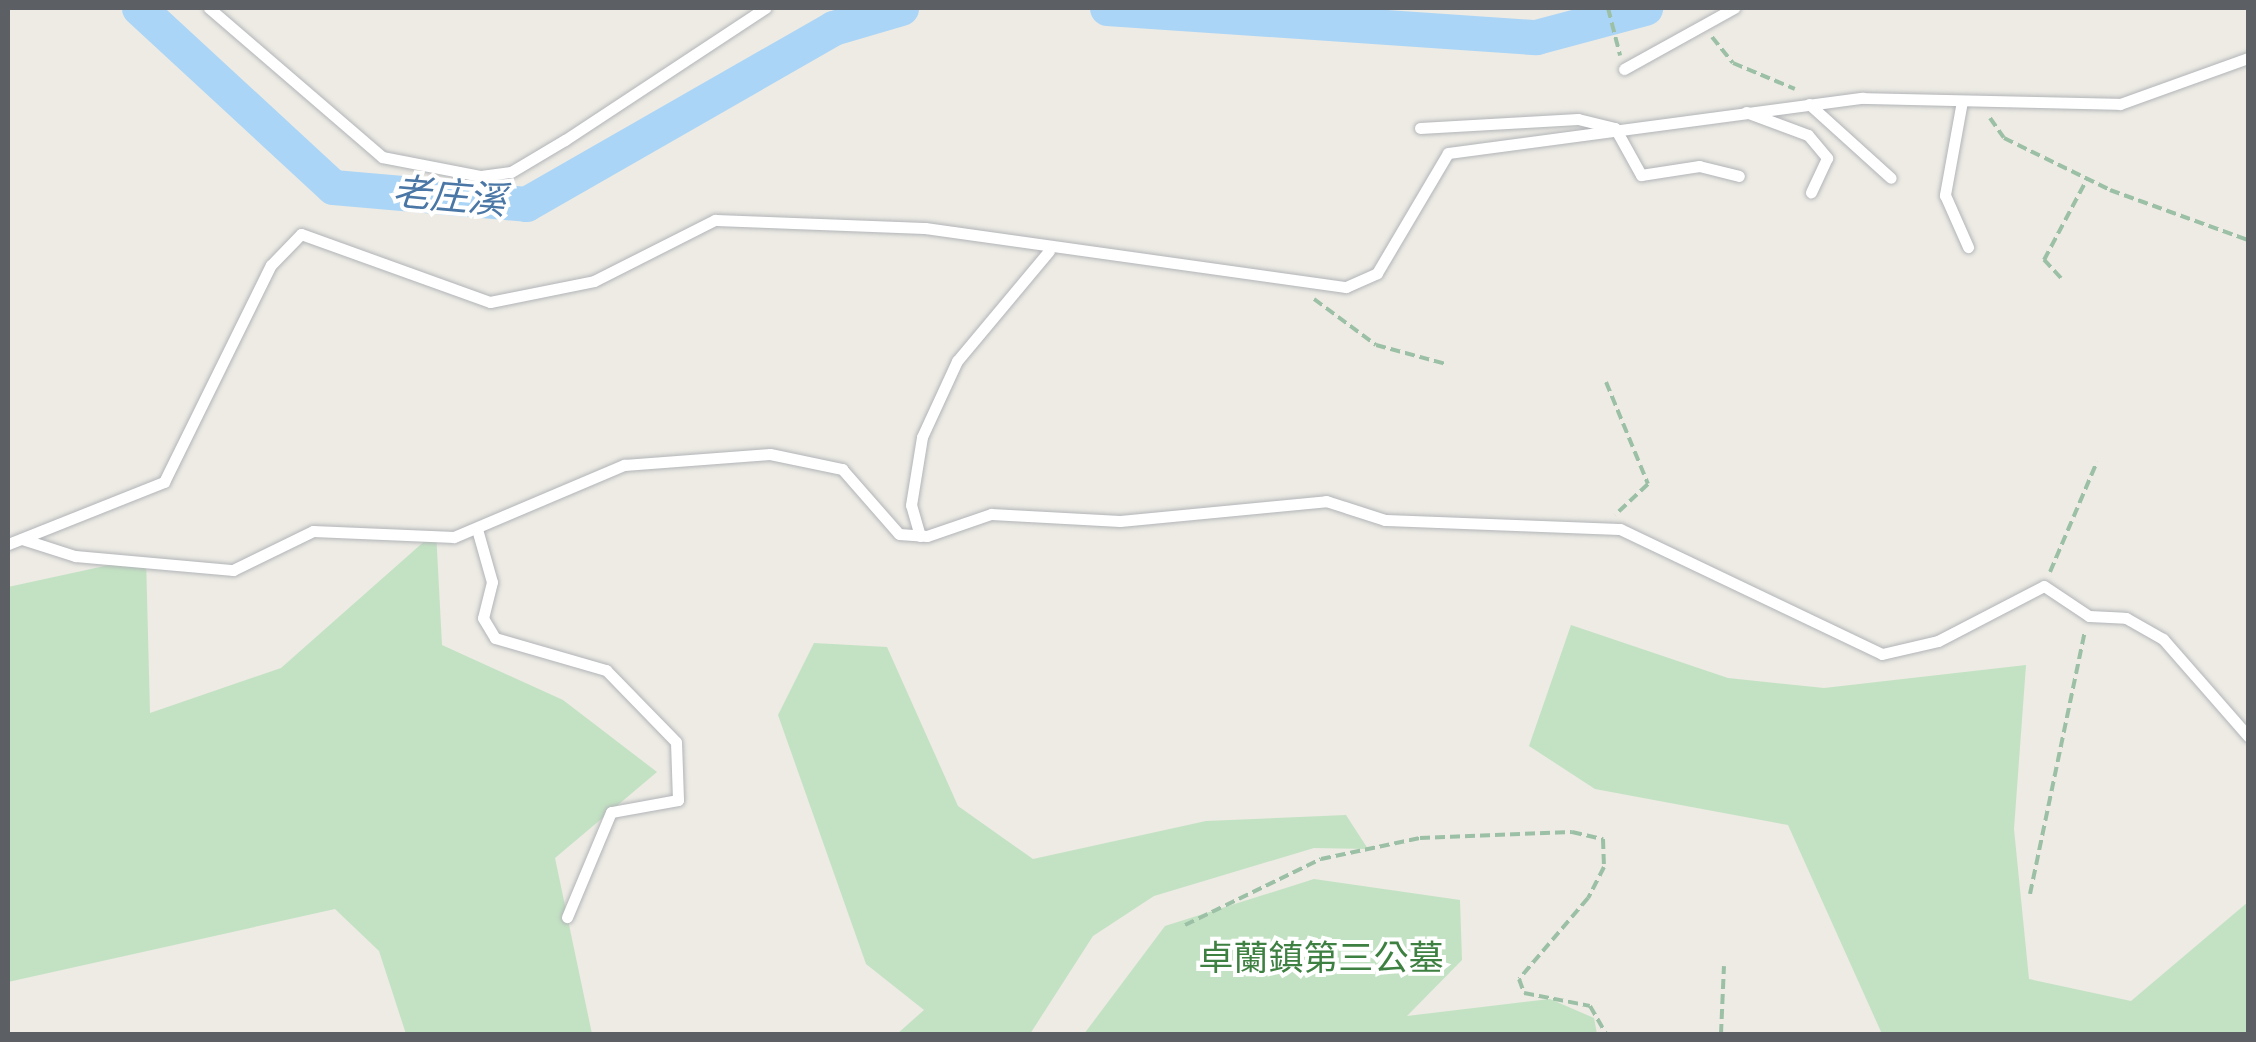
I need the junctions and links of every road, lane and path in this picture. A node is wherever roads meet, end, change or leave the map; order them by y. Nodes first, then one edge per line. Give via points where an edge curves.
1 (208, 8) edge
2 (765, 8) edge
3 (1608, 8) edge
4 (1734, 8) edge
5 (1703, 26) junction
6 (2248, 58) edge
7 (1624, 69) joint
8 (1962, 100) junction
9 (1977, 101) junction
10 (1825, 102) junction
11 (1809, 104) junction
12 (1742, 111) junction
13 (1420, 128) dead end
14 (1615, 128) junction
15 (1738, 176) dead end
16 (1892, 178) dead end
17 (2087, 179) junction
18 (1811, 192) dead end
19 (2248, 240) edge
20 (1968, 247) dead end
21 (1049, 251) junction
22 (2061, 278) dead end
23 (1288, 280) junction
24 (1446, 364) dead end
25 (1606, 382) dead end
26 (2097, 462) dead end
27 (477, 529) junction
28 (1606, 530) junction
29 (920, 536) junction
30 (22, 539) junction
31 (8, 544) edge
32 (2044, 586) junction
33 (2089, 616) junction
34 (2248, 736) edge
35 (2030, 894) dead end
36 (567, 916) dead end
37 (1185, 925) dead end
38 (1724, 966) dead end
39 (1606, 1034) edge
40 (1722, 1034) edge

1 - 2 lane via 382,157 480,176 511,172
3 - 7 path
4 - 5 lane
5 - 7 lane
5 - 10 path via 1733,63
6 - 9 lane via 2120,104
8 - 9 lane
8 - 10 lane
8 - 20 lane via 1945,195
9 - 17 path via 2004,138
10 - 11 lane
11 - 12 lane
11 - 16 lane
12 - 14 lane
12 - 18 lane via 1808,135 1828,158
13 - 14 lane via 1578,119
14 - 15 lane via 1640,175 1698,166
14 - 23 lane via 1448,152 1377,273 1346,287
17 - 19 path
17 - 22 path via 2044,260
21 - 23 lane
21 - 29 lane via 957,361 922,437 911,505
21 - 30 lane via 924,228 715,220 594,281 490,302 301,234 271,265 164,482
23 - 24 path via 1376,345
25 - 28 path via 1648,484
26 - 32 path
27 - 29 lane via 624,465 770,454 842,469 899,534
27 - 30 lane via 454,537 313,531 233,570 75,556
27 - 36 lane via 492,582 483,618 495,638 606,670 676,742 678,800 611,812
28 - 29 lane via 1385,520 1326,502 1120,520 991,514
28 - 32 lane via 1882,654 1938,642
30 - 31 lane
32 - 33 lane
33 - 34 lane via 2126,618 2162,640
33 - 35 path
37 - 39 path via 1322,859 1420,838 1572,832 1603,839 1604,867 1588,898 1519,980 1524,993 1590,1006
38 - 40 path

